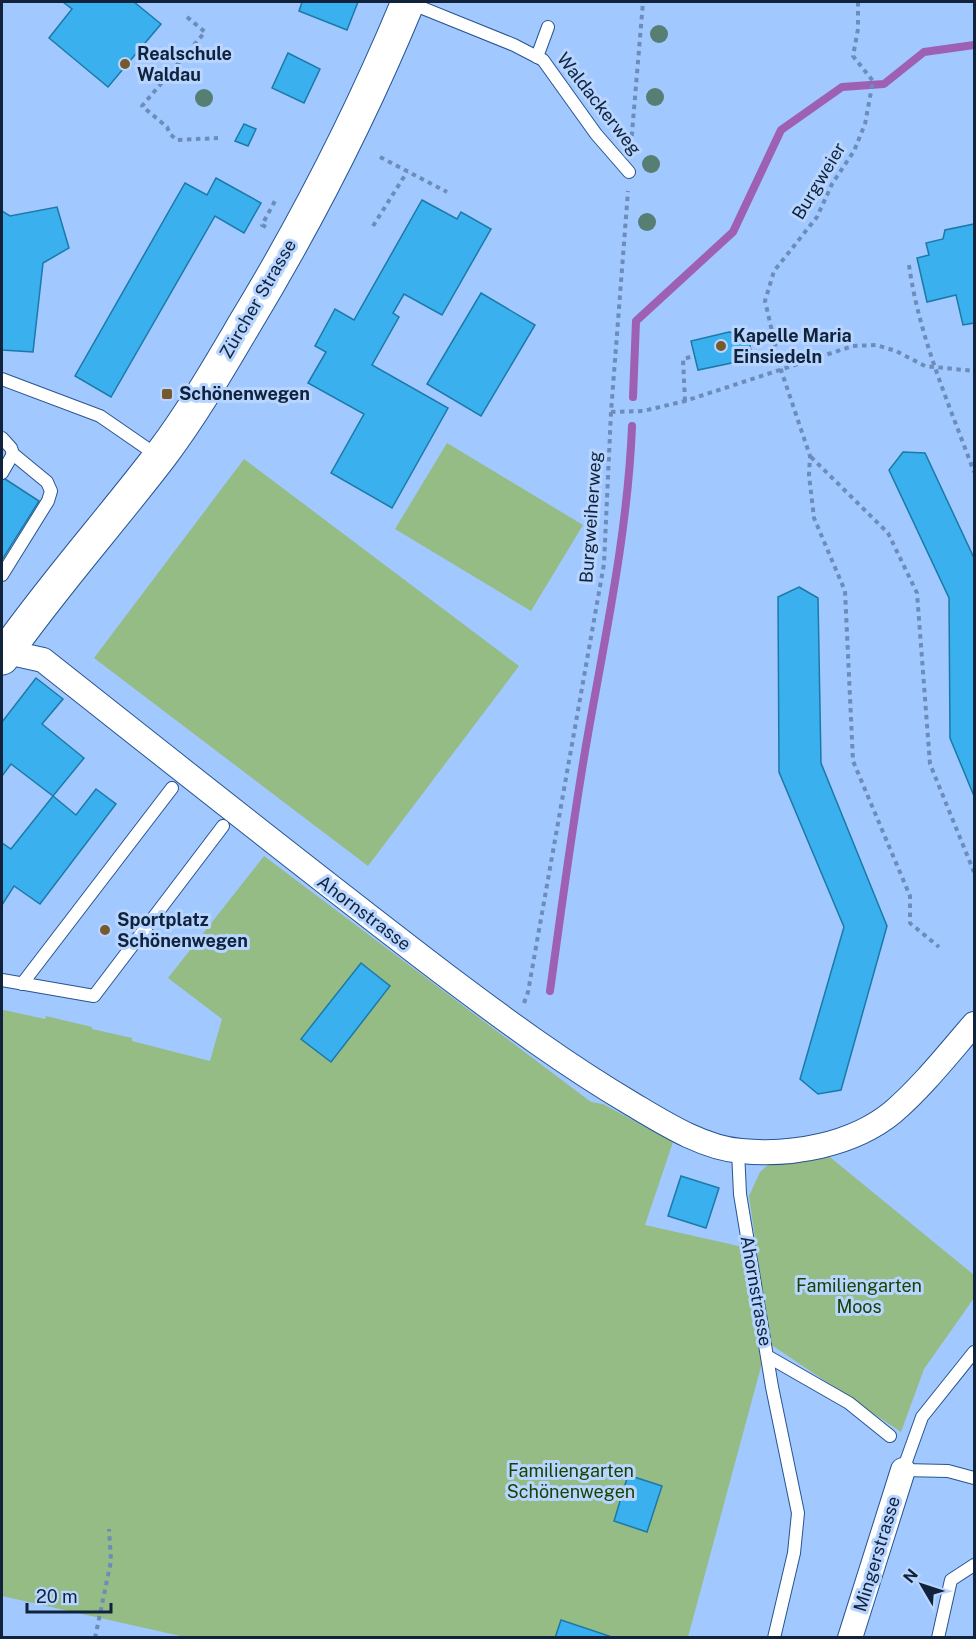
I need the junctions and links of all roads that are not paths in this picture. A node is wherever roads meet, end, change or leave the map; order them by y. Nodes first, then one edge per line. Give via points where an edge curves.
1 (408, 2) edge
2 (548, 27) dead end
3 (537, 57) junction
4 (629, 172) road end
5 (2, 379) edge
6 (2, 438) edge
7 (13, 454) junction
8 (159, 457) junction
9 (2, 473) edge
10 (2, 575) edge
11 (3, 654) edge
12 (172, 788) dead end
13 (223, 826) dead end
14 (2, 980) edge
15 (22, 984) junction
16 (975, 1024) edge
17 (738, 1151) junction
18 (975, 1352) edge
19 (767, 1356) junction
20 (890, 1436) dead end
21 (903, 1470) junction
22 (975, 1478) edge
23 (975, 1565) edge
24 (774, 1638) edge
25 (850, 1638) edge
26 (938, 1638) edge

1 - 3 lane, Waldackerweg
1 - 8 main road, Zürcher Strasse via 358,117 307,215 214,375
2 - 3 lane
3 - 4 lane, Waldackerweg
5 - 8 lane via 100,417
6 - 7 lane
7 - 9 lane
7 - 10 lane via 51,491
8 - 11 main road, Zürcher Strasse
11 - 17 street, Ahornstrasse via 43,660 326,884 584,1076 693,1138
12 - 15 lane
13 - 15 lane via 94,996
14 - 15 lane
16 - 17 street, Ahornstrasse via 910,1096 869,1128 821,1145 767,1152
17 - 19 lane, Ahornstrasse via 740,1194
18 - 21 lane via 922,1417
19 - 20 lane, Ahornstrasse via 849,1403
19 - 24 lane via 798,1513 794,1553
21 - 22 lane via 948,1471
21 - 25 street, Mingerstrasse
23 - 26 lane via 951,1580

